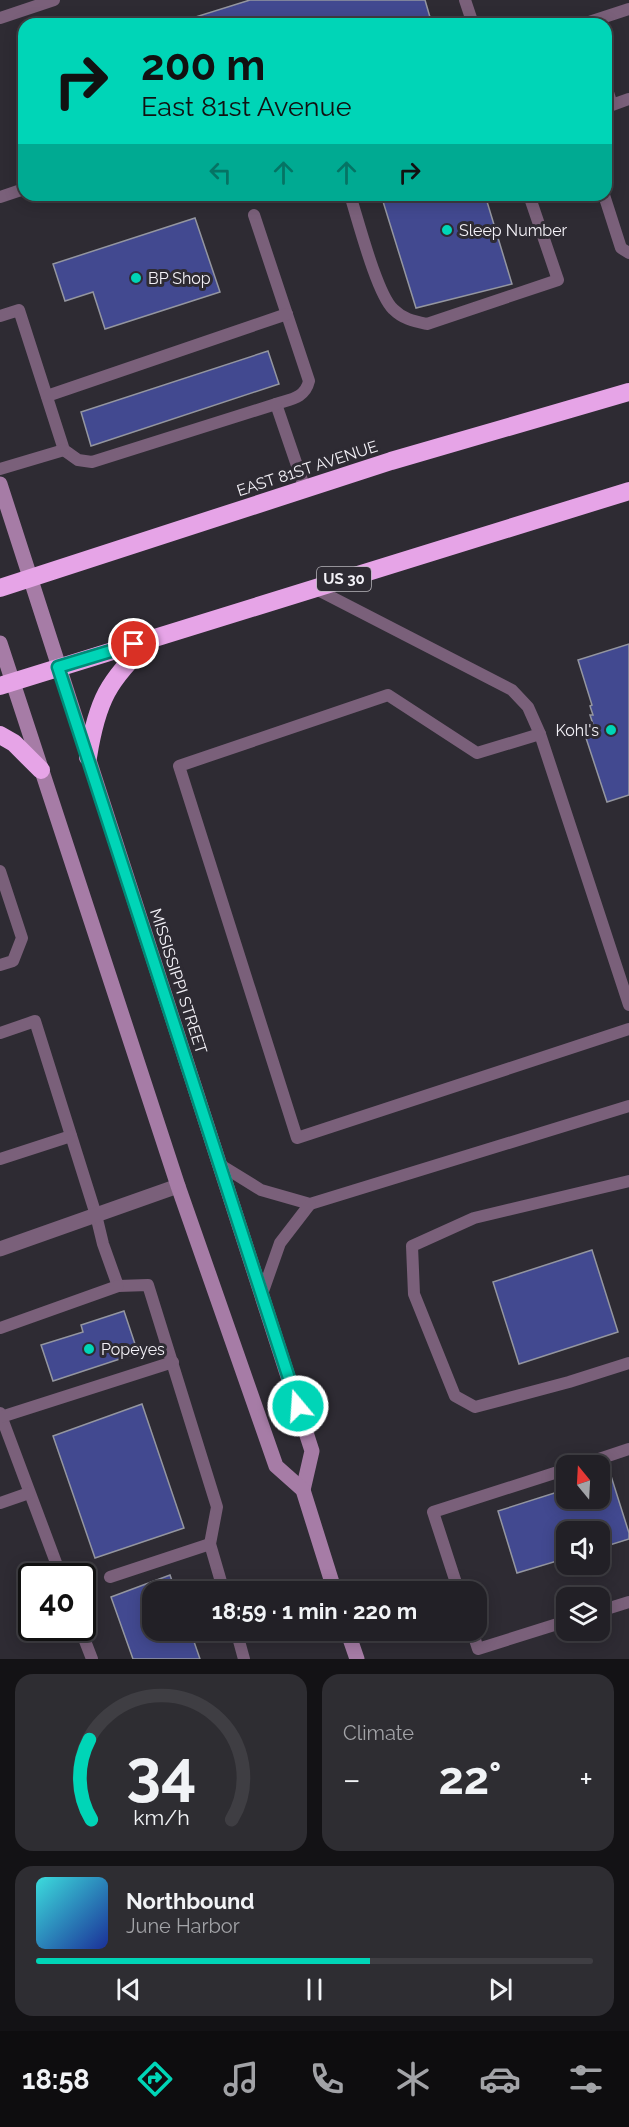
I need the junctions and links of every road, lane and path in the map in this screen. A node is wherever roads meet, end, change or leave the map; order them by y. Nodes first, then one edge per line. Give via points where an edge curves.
1 (54, 0) edge
2 (465, 0) edge
3 (629, 9) edge
4 (0, 18) edge
5 (471, 18) edge
6 (602, 18) edge
7 (629, 99) edge
8 (612, 107) edge
9 (18, 191) edge
10 (0, 196) edge
11 (352, 201) edge
12 (531, 201) edge
13 (606, 201) edge
14 (254, 215) dead end
15 (629, 253) edge
16 (287, 314) junction
17 (0, 316) edge
18 (629, 392) edge
19 (46, 396) junction
20 (276, 404) junction
21 (64, 450) junction
22 (0, 469) edge
23 (0, 484) edge
24 (305, 489) junction
25 (629, 491) edge
26 (30, 578) junction
27 (0, 588) edge
28 (314, 588) junction
29 (153, 638) junction
30 (0, 643) edge
31 (58, 667) junction
32 (6, 684) edge
33 (540, 734) junction
34 (0, 735) edge
35 (88, 757) junction
36 (41, 770) junction
37 (0, 871) edge
38 (0, 965) edge
39 (624, 976) edge
40 (629, 1005) edge
41 (629, 1029) edge
42 (0, 1033) edge
43 (629, 1106) edge
44 (71, 1136) junction
45 (0, 1160) edge
46 (219, 1164) junction
47 (629, 1181) edge
48 (178, 1186) junction
49 (310, 1204) junction
50 (96, 1215) junction
51 (0, 1250) edge
52 (118, 1286) junction
53 (262, 1294) junction
54 (0, 1328) edge
55 (173, 1362) junction
56 (629, 1363) edge
57 (1, 1415) edge
58 (629, 1449) edge
59 (610, 1455) edge
60 (556, 1473) edge
61 (303, 1490) junction
62 (30, 1493) junction
63 (0, 1503) edge
64 (210, 1544) junction
65 (56, 1563) edge
66 (110, 1577) dead end
67 (221, 1581) edge
68 (332, 1581) edge
69 (455, 1581) edge
70 (629, 1602) edge
71 (610, 1608) edge
72 (556, 1624) edge
73 (85, 1641) edge
74 (239, 1641) edge
75 (351, 1641) edge
76 (475, 1641) edge
77 (92, 1659) edge
78 (244, 1659) edge
79 (357, 1659) edge

1 - 4 lane
2 - 5 lane
3 - 6 lane
7 - 8 lane
9 - 10 lane
11 - 12 lane via 381,291 406,320 426,324 558,280
13 - 15 lane via 621,248
14 - 16 lane
16 - 19 lane
16 - 20 lane via 309,381 299,396
17 - 19 lane via 19,310
18 - 24 highway, EAST 81ST AVENUE
19 - 21 lane
20 - 21 lane via 92,462 78,460
20 - 24 lane
21 - 22 lane
23 - 26 street, MISSISSIPPI STREET
24 - 26 highway, EAST 81ST AVENUE
25 - 28 highway, US 30
26 - 27 highway, EAST 81ST AVENUE
26 - 31 street, MISSISSIPPI STREET
28 - 29 highway, US 30
28 - 33 lane via 512,690 528,707
29 - 31 highway, US 30
29 - 35 highway via 124,665 110,685 94,722
30 - 32 street
31 - 32 highway, US 30
31 - 35 street, MISSISSIPPI STREET
32 - 36 street
33 - 39 lane
33 - 41 lane via 477,753 388,695 179,766 297,1138
34 - 36 highway via 14,743
35 - 46 street, MISSISSIPPI STREET
36 - 48 street
37 - 38 lane via 22,938 13,961
39 - 40 lane
42 - 44 lane via 35,1021
43 - 49 lane
44 - 45 lane
44 - 50 lane
46 - 49 lane via 261,1190
46 - 53 street, MISSISSIPPI STREET
47 - 56 lane via 474,1218 412,1246 414,1294 454,1396 475,1407
48 - 50 street
48 - 61 street via 276,1466
49 - 53 lane via 279,1244
50 - 51 street
50 - 52 lane
52 - 54 lane
52 - 55 lane via 148,1285
53 - 61 street, MISSISSIPPI STREET via 312,1451
55 - 57 lane
55 - 64 lane via 217,1507
57 - 62 lane
58 - 59 lane
60 - 69 lane via 433,1512
61 - 68 street
62 - 63 lane
62 - 65 lane
64 - 66 lane
64 - 67 lane
70 - 71 lane
72 - 76 lane via 478,1649
73 - 77 lane
74 - 78 lane
75 - 79 street

